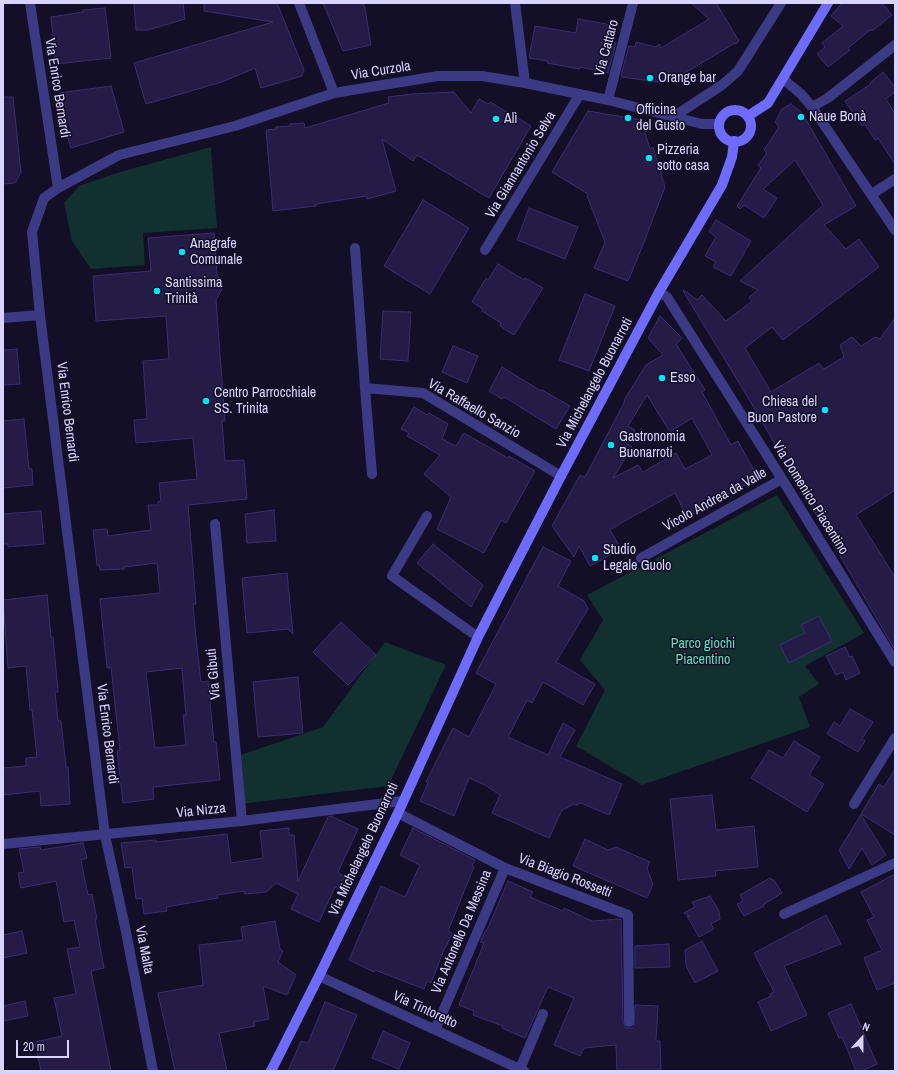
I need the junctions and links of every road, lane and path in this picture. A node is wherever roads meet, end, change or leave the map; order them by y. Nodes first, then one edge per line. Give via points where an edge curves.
1 (30, 3) edge
2 (299, 3) edge
3 (515, 3) edge
4 (633, 3) edge
5 (782, 3) edge
6 (828, 3) edge
7 (895, 45) edge
8 (783, 79) junction
9 (525, 83) junction
10 (334, 93) junction
11 (580, 94) junction
12 (608, 100) junction
13 (812, 107) junction
14 (748, 116) junction
15 (673, 117) junction
16 (720, 124) junction
17 (734, 141) junction
18 (895, 178) edge
19 (58, 188) junction
20 (872, 194) junction
21 (895, 230) edge
22 (355, 248) dead end
23 (485, 250) dead end
24 (660, 292) junction
25 (40, 315) junction
26 (3, 318) edge
27 (365, 388) junction
28 (372, 474) dead end
29 (561, 476) junction
30 (782, 479) junction
31 (427, 516) dead end
32 (215, 524) dead end
33 (641, 558) dead end
34 (478, 637) junction
35 (895, 662) edge
36 (895, 738) edge
37 (402, 801) junction
38 (854, 804) dead end
39 (398, 813) junction
40 (242, 821) junction
41 (105, 835) junction
42 (3, 844) edge
43 (895, 863) edge
44 (505, 868) junction
45 (784, 914) dead end
46 (319, 976) junction
47 (543, 1014) dead end
48 (629, 1022) dead end
49 (435, 1030) junction
50 (522, 1070) edge
51 (153, 1071) edge
52 (271, 1071) edge

1 - 19 street, Via Enrico Bernardi
2 - 10 street
3 - 9 street
4 - 12 street, Via Cattaro
5 - 15 street via 738,71 722,85
6 - 8 street
7 - 13 street via 828,98
8 - 13 street
8 - 14 street via 768,103
9 - 10 street, Via Curzola via 482,76 438,76
9 - 11 street, Via Curzola
10 - 19 street, Via Curzola via 235,126 119,155
11 - 12 street, Via Curzola
11 - 23 street, Via Giannantonio Selva
12 - 15 street, Via Curzola
13 - 20 street
14 - 16 street via 739,110 728,111
14 - 17 street via 751,127 749,133 745,138
15 - 16 street, Via Curzola via 702,124
16 - 17 street via 723,136
17 - 24 street, Via Michelangelo Buonarroti via 732,157 722,185
18 - 20 street
19 - 25 street, Via Enrico Bernardi via 44,198 32,232
20 - 21 street
22 - 27 street
24 - 29 street, Via Michelangelo Buonarroti
24 - 30 street, Via Domenico Piacentino via 667,297
25 - 26 street
25 - 41 street, Via Enrico Bernardi
27 - 28 street
27 - 29 street, Via Raffaello Sanzio via 423,393
29 - 34 street, Via Michelangelo Buonarroti
30 - 33 street, Vicolo Andrea da Valle
30 - 35 street, Via Domenico Piacentino
31 - 34 street via 392,576
32 - 40 street, Via Gibuti
34 - 37 street, Via Michelangelo Buonarroti
36 - 38 street
37 - 39 street, Via Michelangelo Buonarroti
37 - 40 street, Via Nizza
39 - 44 street, Via Biagio Rossetti
39 - 46 street, Via Michelangelo Buonarroti
40 - 41 street, Via Nizza
41 - 42 street, Via Nizza
41 - 51 street, Via Malta
43 - 45 street
44 - 48 street, Via Biagio Rossetti via 628,915
44 - 49 street, Via Antonello Da Messina
46 - 49 street, Via Tintoretto
46 - 52 street, Via Michelangelo Buonarroti
47 - 50 street, Via Tintoretto
49 - 50 street, Via Tintoretto

